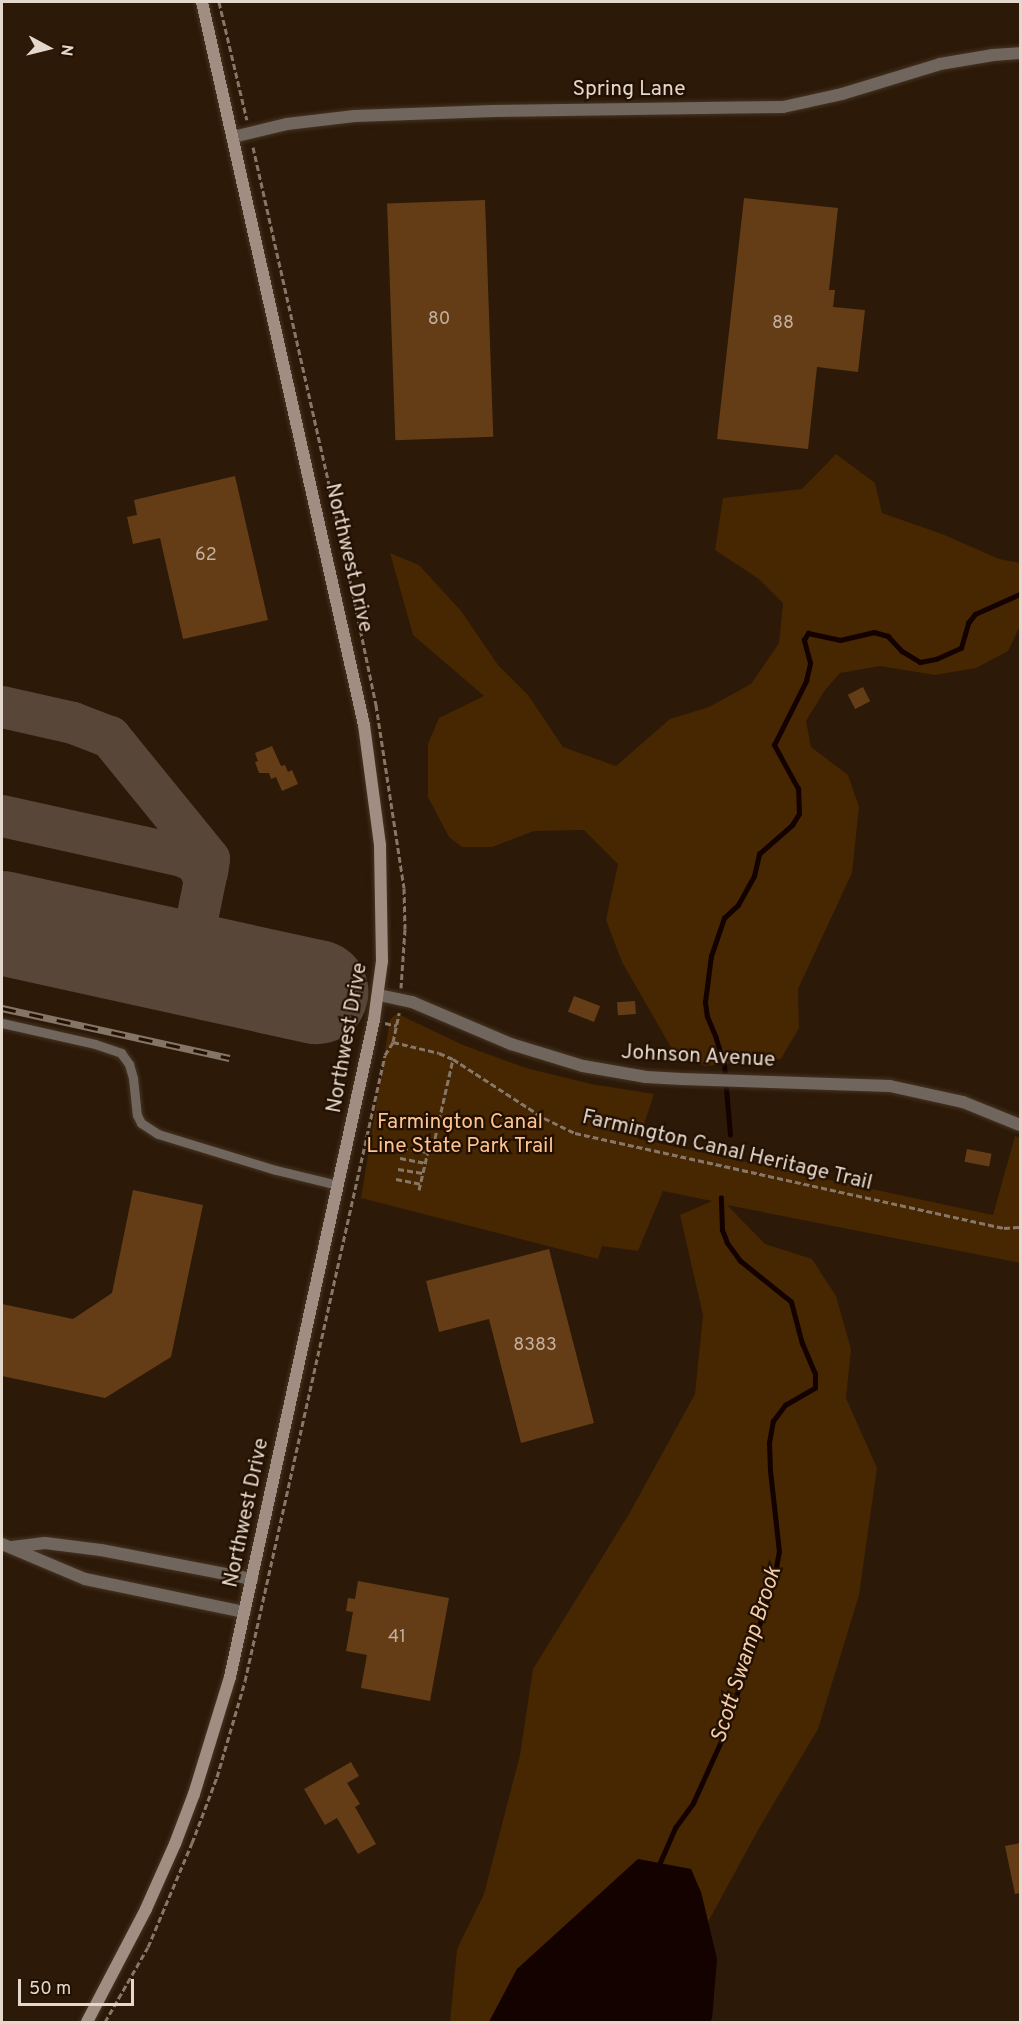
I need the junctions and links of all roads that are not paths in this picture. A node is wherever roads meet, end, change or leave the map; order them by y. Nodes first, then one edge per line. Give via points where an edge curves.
1 (202, 2) edge
2 (1020, 53) edge
3 (233, 137) junction
4 (379, 995) junction
5 (2, 1023) edge
6 (1020, 1125) edge
7 (339, 1185) junction
8 (7, 1545) edge
9 (252, 1579) junction
10 (245, 1612) junction
11 (87, 2022) edge

1 - 3 main road, Northwest Drive
2 - 3 street, Spring Lane via 940,64 842,94 783,107 355,116 287,124
3 - 4 main road, Northwest Drive via 364,724 380,845 383,936
4 - 6 street, Johnson Avenue via 412,1002 511,1044 583,1066 646,1077 899,1088 963,1102
4 - 7 main road, Northwest Drive
5 - 7 lane via 121,1053 133,1078 141,1124 158,1134
7 - 9 main road, Northwest Drive
8 - 9 street via 45,1543 101,1550
8 - 10 street via 84,1579
9 - 10 main road, Northwest Drive
10 - 11 main road, Northwest Drive via 207,1754 175,1844

